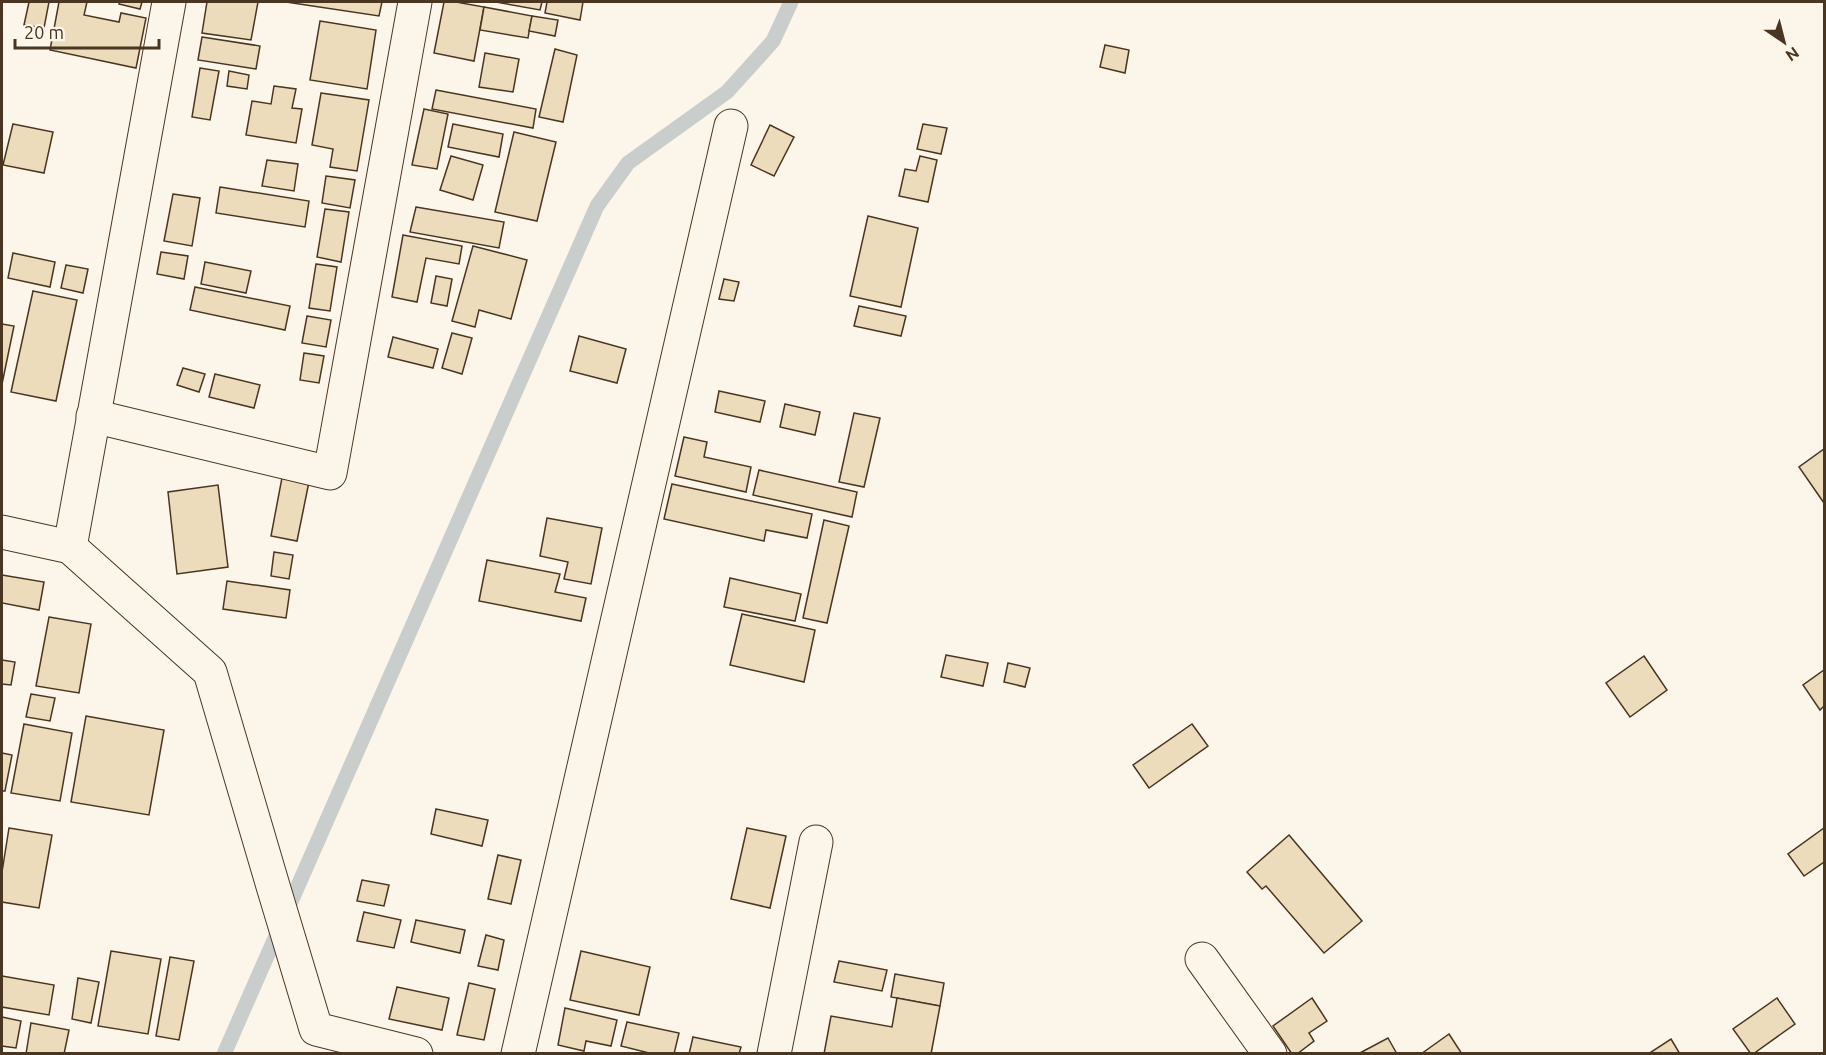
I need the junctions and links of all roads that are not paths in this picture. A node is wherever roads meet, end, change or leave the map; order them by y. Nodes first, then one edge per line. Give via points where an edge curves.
1 (169, 2) edge
2 (415, 2) edge
3 (731, 126) dead end
4 (93, 416) junction
5 (2, 531) edge
6 (70, 547) junction
7 (816, 842) dead end
8 (1202, 959) dead end
9 (416, 1053) edge
10 (518, 1053) edge
11 (774, 1053) edge
12 (1270, 1053) edge

1 - 4 street
2 - 4 street via 330,473
3 - 10 street
4 - 6 street
5 - 6 street
6 - 9 street via 210,672 316,1029
7 - 11 street
8 - 12 street

